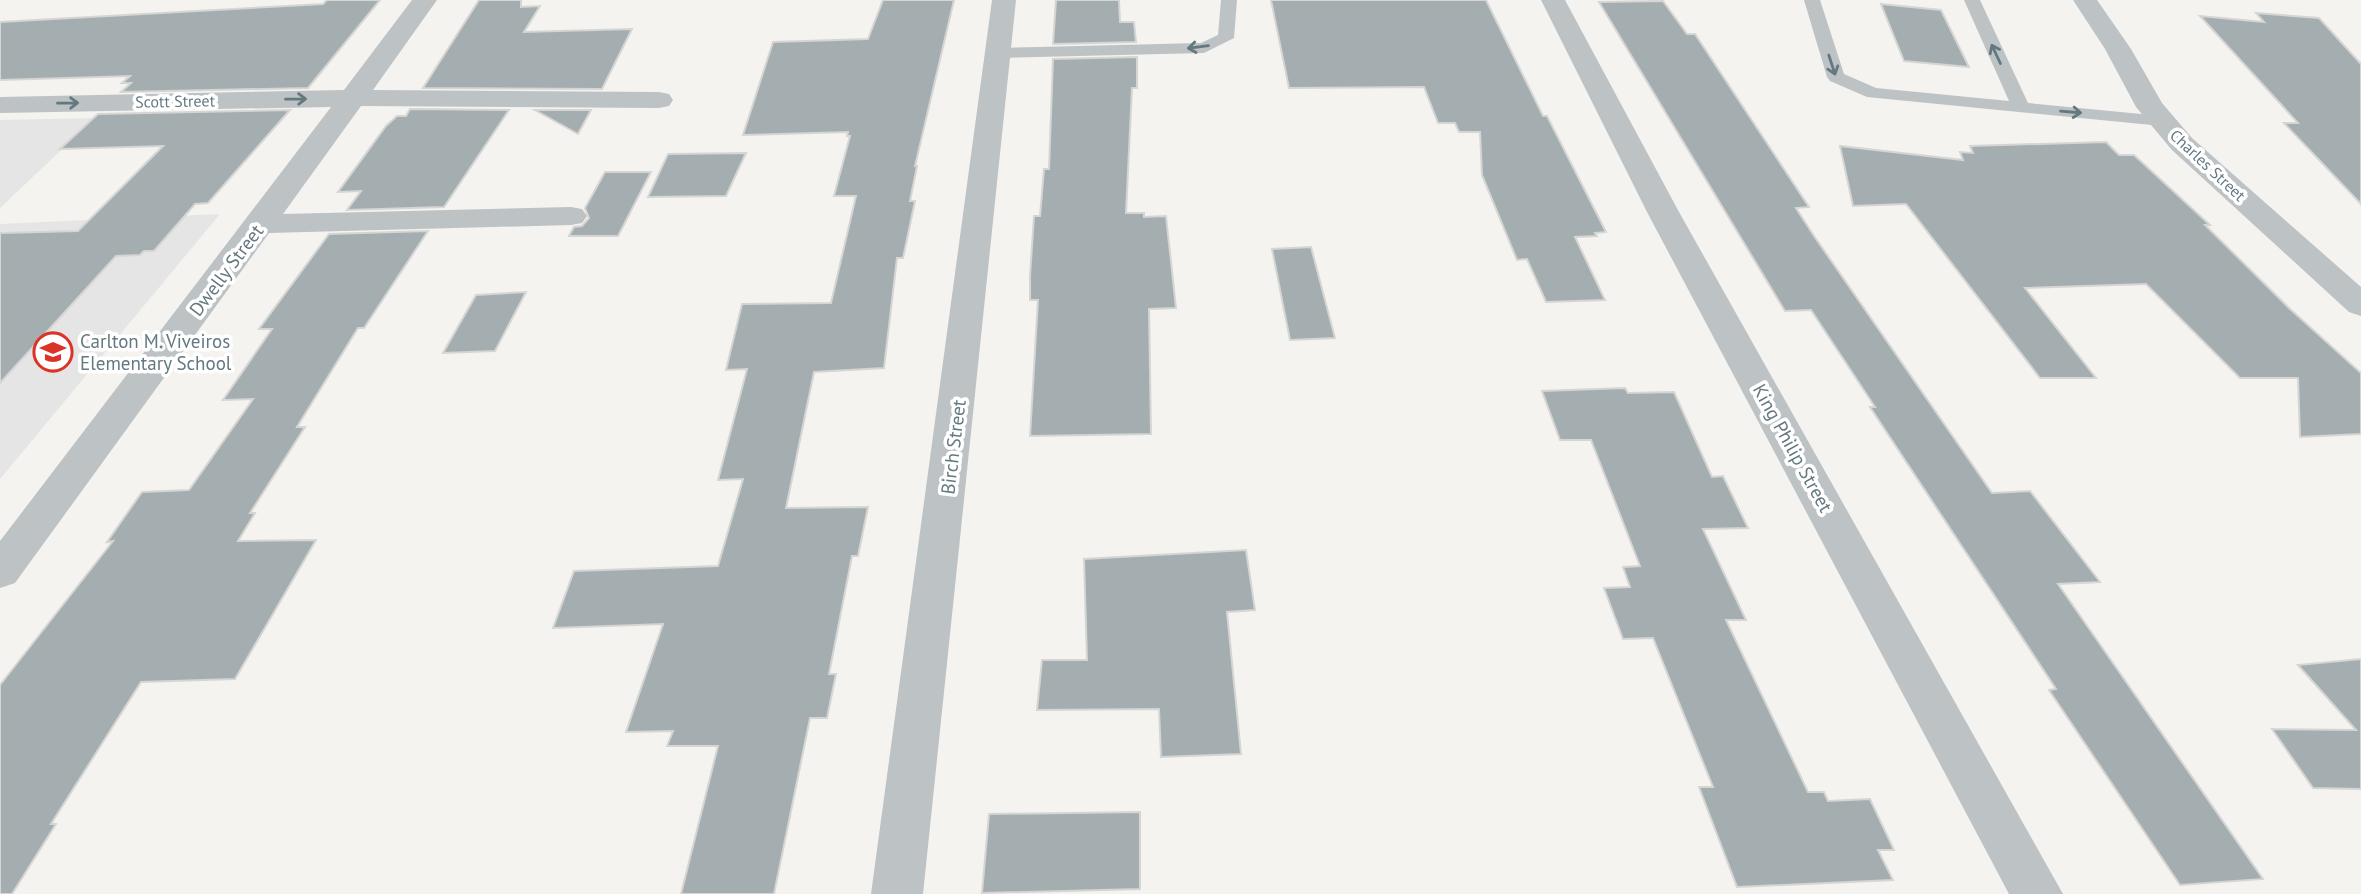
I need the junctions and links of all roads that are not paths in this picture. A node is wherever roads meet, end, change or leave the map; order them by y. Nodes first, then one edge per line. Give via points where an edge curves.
1 (425, 0) edge
2 (1004, 0) edge
3 (1230, 0) edge
4 (1553, 0) edge
5 (1812, 0) edge
6 (1972, 0) edge
7 (2085, 0) edge
8 (997, 53) junction
9 (350, 98) junction
10 (659, 100) dead end
11 (0, 105) edge
12 (2021, 107) junction
13 (2162, 121) junction
14 (571, 216) dead end
15 (260, 224) junction
16 (2361, 305) edge
17 (16, 532) edge
18 (0, 572) edge
19 (897, 894) edge
20 (2037, 894) edge

1 - 9 street, Dwelly Street
2 - 8 street, Birch Street
3 -> 8 lane via 1226,38 1204,48
4 - 20 street, King Philip Street via 1663,212
5 -> 12 lane via 1836,77 1873,93
12 -> 6 lane
7 - 13 street, Charles Street
8 - 19 street, Birch Street
9 - 10 street, Scott Street
11 -> 9 street, Scott Street
9 - 15 street, Dwelly Street
12 -> 13 lane
13 - 16 street, Charles Street
14 - 15 street
15 - 17 street, Dwelly Street
17 - 18 street, Dwelly Street

